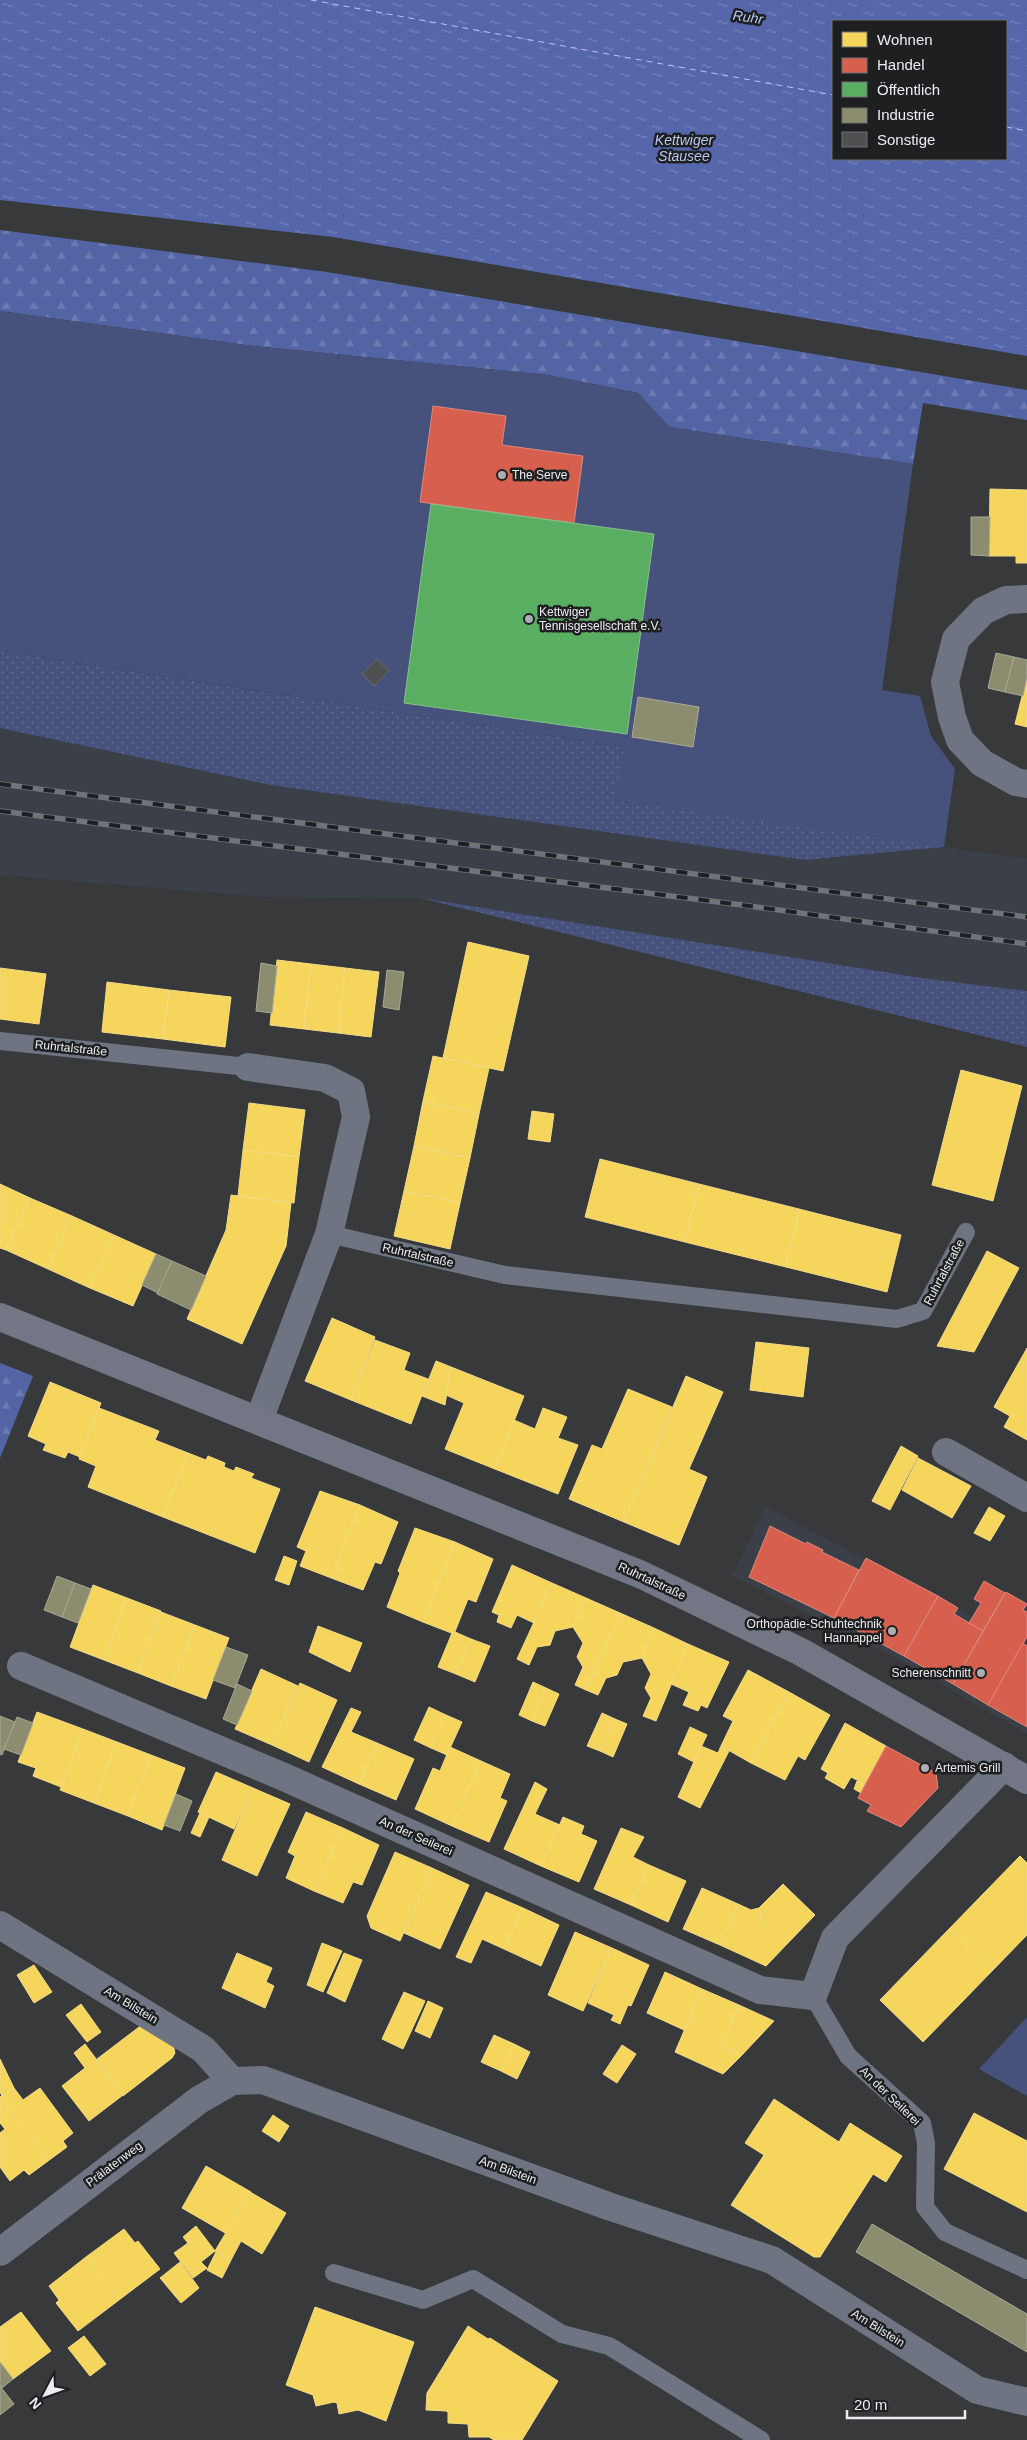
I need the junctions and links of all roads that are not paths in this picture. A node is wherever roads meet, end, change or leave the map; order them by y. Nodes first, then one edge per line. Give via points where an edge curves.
1 (1027, 598) edge
2 (1027, 784) edge
3 (0, 1041) edge
4 (248, 1067) joint
5 (966, 1232) dead end
6 (329, 1234) junction
7 (0, 1317) edge
8 (259, 1420) junction
9 (946, 1452) dead end
10 (1027, 1498) edge
11 (21, 1666) dead end
12 (1004, 1766) junction
13 (1027, 1780) edge
14 (0, 1925) edge
15 (813, 1996) junction
16 (232, 2081) junction
17 (0, 2252) edge
18 (1027, 2270) edge
19 (334, 2274) dead end
20 (1027, 2402) edge
21 (761, 2440) edge

1 - 2 street via 1006,600 983,611 956,639 945,682 960,740 982,763 1016,782
3 - 4 lane, Ruhrtalstraße
4 - 6 street, Ruhrtalstraße via 325,1078 351,1091 356,1117
5 - 6 lane, Ruhrtalstraße via 924,1311 897,1319 505,1275
6 - 8 street, Ruhrtalstraße
7 - 8 main road, Ruhrtalstraße
8 - 12 main road, Ruhrtalstraße via 642,1575 801,1652
9 - 10 street
11 - 15 street, An der Seilerei via 284,1777 760,1990
12 - 13 main road, Ruhrtalstraße
12 - 15 street via 834,1938
14 - 16 street, Am Bilstein via 203,2049
15 - 18 lane, An der Seilerei via 848,2056 922,2123 926,2143 925,2207 945,2232
16 - 17 street, Prälatenweg via 198,2100
16 - 20 street, Am Bilstein via 263,2080 608,2206 772,2260 977,2390
19 - 21 lane via 423,2300 473,2279 562,2334 609,2346

